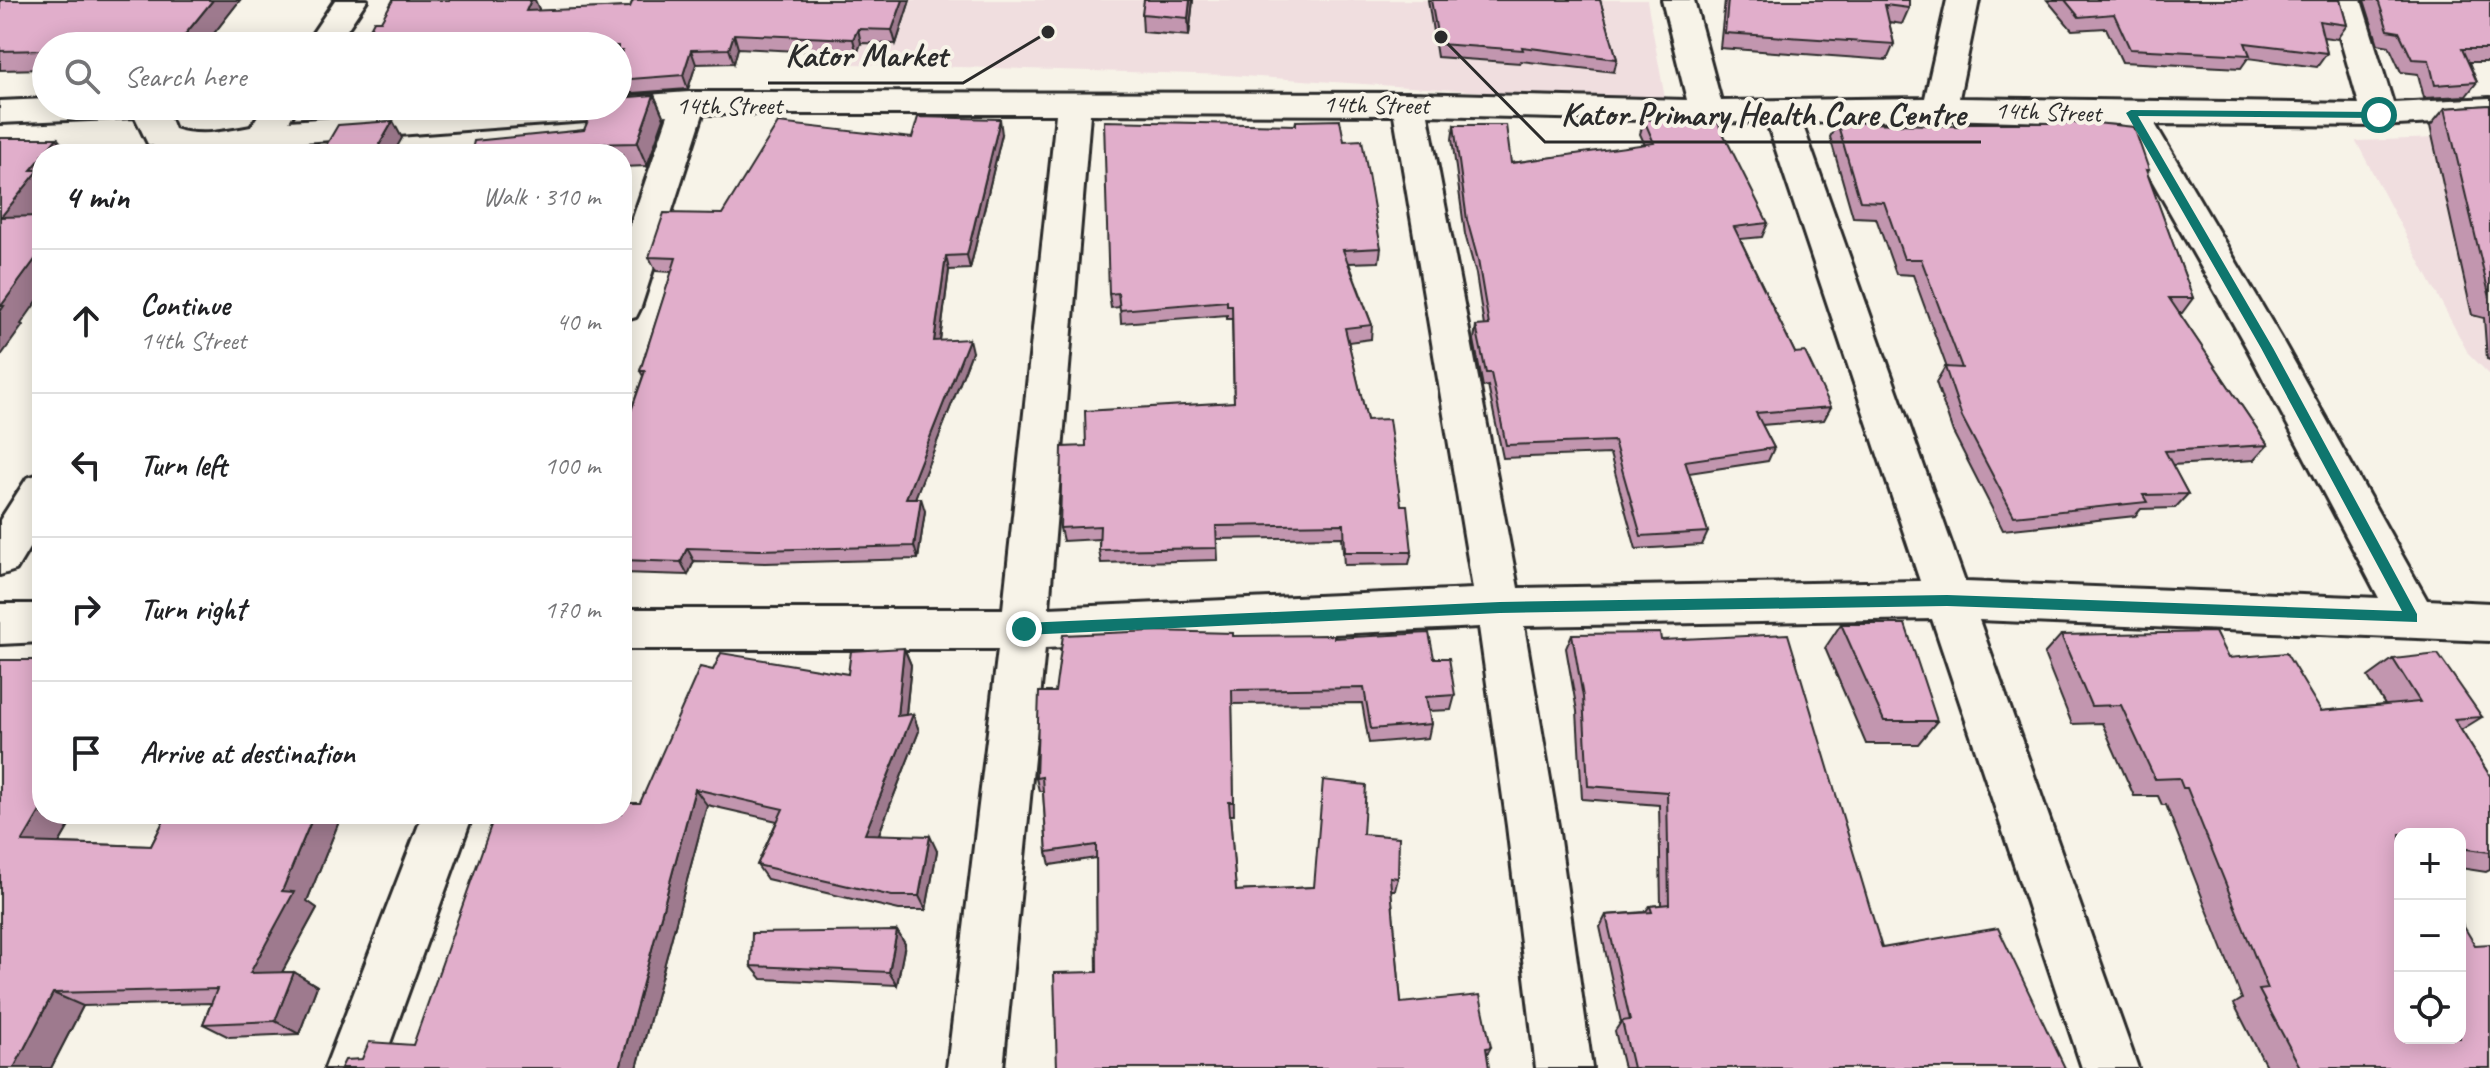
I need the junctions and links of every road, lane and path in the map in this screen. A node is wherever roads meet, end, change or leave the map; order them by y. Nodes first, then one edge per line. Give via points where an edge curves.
1 (351, 0) edge
2 (1678, 0) edge
3 (1963, 0) edge
4 (2345, 0) edge
5 (329, 32) edge
6 (689, 103) junction
7 (1074, 103) junction
8 (1409, 104) junction
9 (632, 107) edge
10 (1940, 108) junction
11 (2490, 109) edge
12 (32, 111) edge
13 (0, 112) edge
14 (1707, 113) junction
15 (1781, 113) junction
16 (2131, 113) junction
17 (2379, 115) junction
18 (154, 120) edge
19 (432, 120) edge
20 (265, 131) edge
21 (632, 277) edge
22 (32, 506) edge
23 (0, 557) edge
24 (1947, 600) junction
25 (1500, 607) junction
26 (2413, 618) junction
27 (2490, 622) edge
28 (32, 623) edge
29 (0, 624) edge
30 (632, 629) edge
31 (1024, 629) junction
32 (444, 824) edge
33 (353, 1068) edge
34 (975, 1068) edge
35 (1564, 1068) edge
36 (2110, 1068) edge

1 - 5 street
2 - 14 street
3 - 10 street
4 - 17 street
6 - 7 street, 14th Street
6 - 9 street, 14th Street
6 - 21 street
7 - 8 street, 14th Street
7 - 31 street
8 - 14 street, 14th Street
8 - 25 street
10 - 15 street, 14th Street
10 - 16 street, 14th Street
11 - 17 street, 14th Street
12 - 13 street
14 - 15 street, 14th Street
15 - 24 street
16 - 17 street, 14th Street
16 - 26 street via 2267,348
18 - 20 street, 14th Street via 160,136 176,143 216,143
19 - 20 street, 14th Street
22 - 23 street
24 - 25 street
24 - 26 street
24 - 36 street
25 - 31 street
25 - 35 street via 1547,915
26 - 27 street
28 - 29 street
30 - 31 street
31 - 34 street
32 - 33 street

